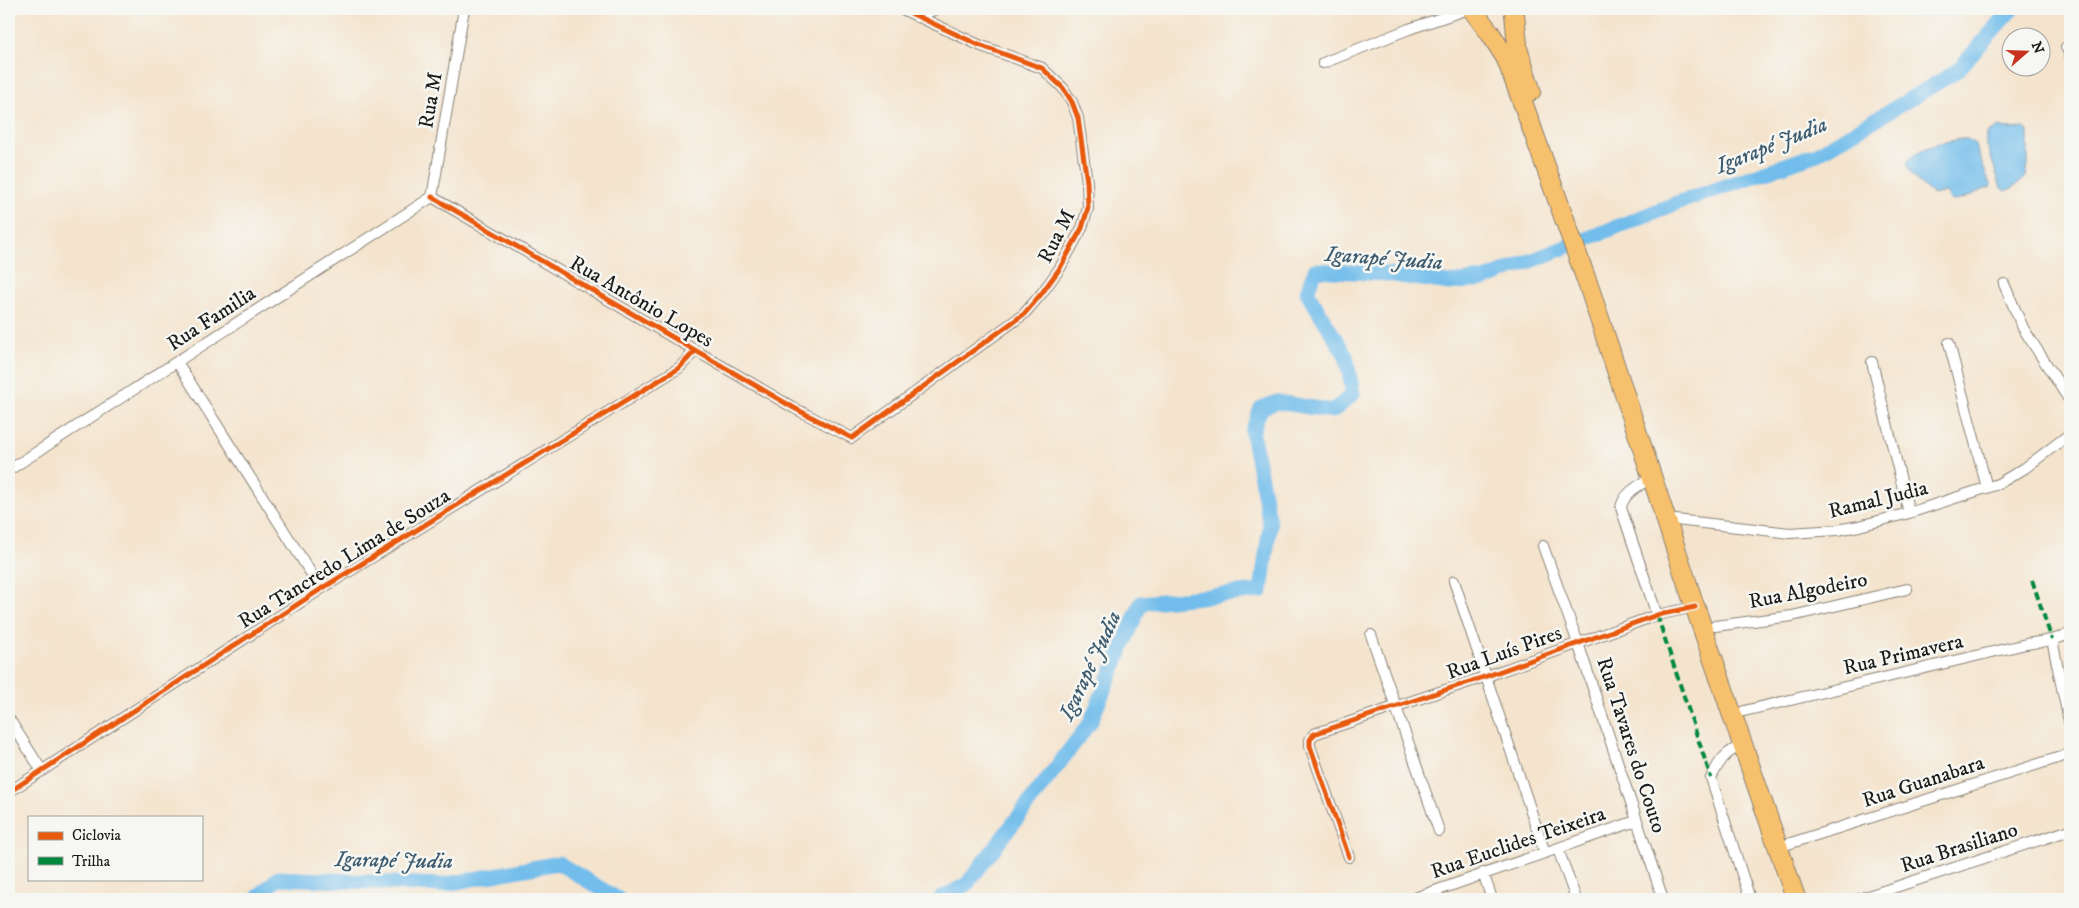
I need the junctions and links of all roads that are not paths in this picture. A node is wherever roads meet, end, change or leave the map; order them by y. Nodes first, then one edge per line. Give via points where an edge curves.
1 (464, 9) edge
2 (902, 9) edge
3 (936, 9) edge
4 (1468, 9) edge
5 (1472, 9) edge
6 (1514, 9) edge
7 (917, 17) junction
8 (1323, 63) dead end
9 (1553, 172) junction
10 (432, 197) junction
11 (2004, 284) dead end
12 (1594, 288) junction
13 (1949, 343) dead end
14 (695, 351) junction
15 (178, 362) junction
16 (1872, 362) dead end
17 (2070, 401) edge
18 (836, 431) joint
19 (2070, 434) edge
20 (9, 470) edge
21 (1651, 478) junction
22 (1987, 488) junction
23 (1909, 513) junction
24 (1676, 520) junction
25 (1543, 546) dead end
26 (1454, 581) dead end
27 (321, 589) junction
28 (1907, 589) dead end
29 (1695, 607) junction
30 (1657, 615) junction
31 (1715, 626) junction
32 (1371, 634) dead end
33 (2070, 634) edge
34 (2052, 640) junction
35 (1578, 642) junction
36 (1487, 676) junction
37 (1397, 706) junction
38 (1744, 711) junction
39 (9, 719) edge
40 (2070, 726) edge
41 (1743, 746) junction
42 (2070, 754) edge
43 (42, 771) junction
44 (9, 792) edge
45 (1636, 821) junction
46 (2070, 830) edge
47 (1439, 831) dead end
48 (1788, 844) junction
49 (1558, 849) junction
50 (1545, 853) junction
51 (1350, 857) dead end
52 (1483, 873) junction
53 (1412, 899) edge
54 (1492, 899) edge
55 (1576, 899) edge
56 (1663, 899) edge
57 (1750, 899) edge
58 (1796, 899) edge
59 (1807, 899) edge
60 (1859, 899) edge

1 - 10 street, Rua M
2 - 7 street, Rua M
3 - 7 street
4 - 8 street
5 - 9 highway via 1506,58
6 - 9 highway via 1518,50
7 - 18 street, Rua M via 979,45 1042,68 1058,83 1072,102 1078,118 1088,208 1082,228 1060,268 1024,314 852,438
9 - 12 highway
10 - 14 street, Rua Antônio Lopes
10 - 15 street, Rua Familia
11 - 17 street via 2023,328
12 - 21 highway
12 - 24 highway
13 - 22 street
14 - 18 street, Rua Antônio Lopes
14 - 27 street, Rua Tancredo Lima de Souza via 679,368
15 - 20 street, Rua Familia
15 - 27 street
16 - 23 street
19 - 22 street, Ramal Judia via 2025,468
21 - 29 highway
21 - 30 street via 1632,490 1620,508
22 - 23 street, Ramal Judia
23 - 24 street, Ramal Judia via 1859,526 1807,533
24 - 31 highway
25 - 35 street, Rua Tavares do Couto
26 - 36 street
27 - 43 street, Rua Tancredo Lima de Souza
28 - 31 street, Rua Algodeiro via 1792,616
29 - 30 street, Rua Luís Pires
29 - 41 highway
30 - 35 street, Rua Luís Pires
31 - 38 highway
32 - 37 street
33 - 34 street, Rua Primavera
34 - 38 street, Rua Primavera
34 - 40 street
35 - 36 street, Rua Luís Pires
35 - 45 street, Rua Tavares do Couto
36 - 37 street, Rua Luís Pires
36 - 50 street
37 - 47 street
37 - 51 street, Rua Luís Pires via 1314,734 1310,743
38 - 48 highway
39 - 43 street
41 - 57 street via 1726,754 1711,778
41 - 58 highway
42 - 48 street, Rua Guanabara
43 - 44 street, Rua Tancredo Lima de Souza
45 - 49 street, Rua Euclides Teixeira
45 - 56 street, Rua Tavares do Couto
46 - 60 street, Rua Brasiliano
48 - 59 highway
49 - 50 street, Rua Euclides Teixeira
49 - 55 street
50 - 52 street, Rua Euclides Teixeira
52 - 53 street, Rua Euclides Teixeira
52 - 54 street

